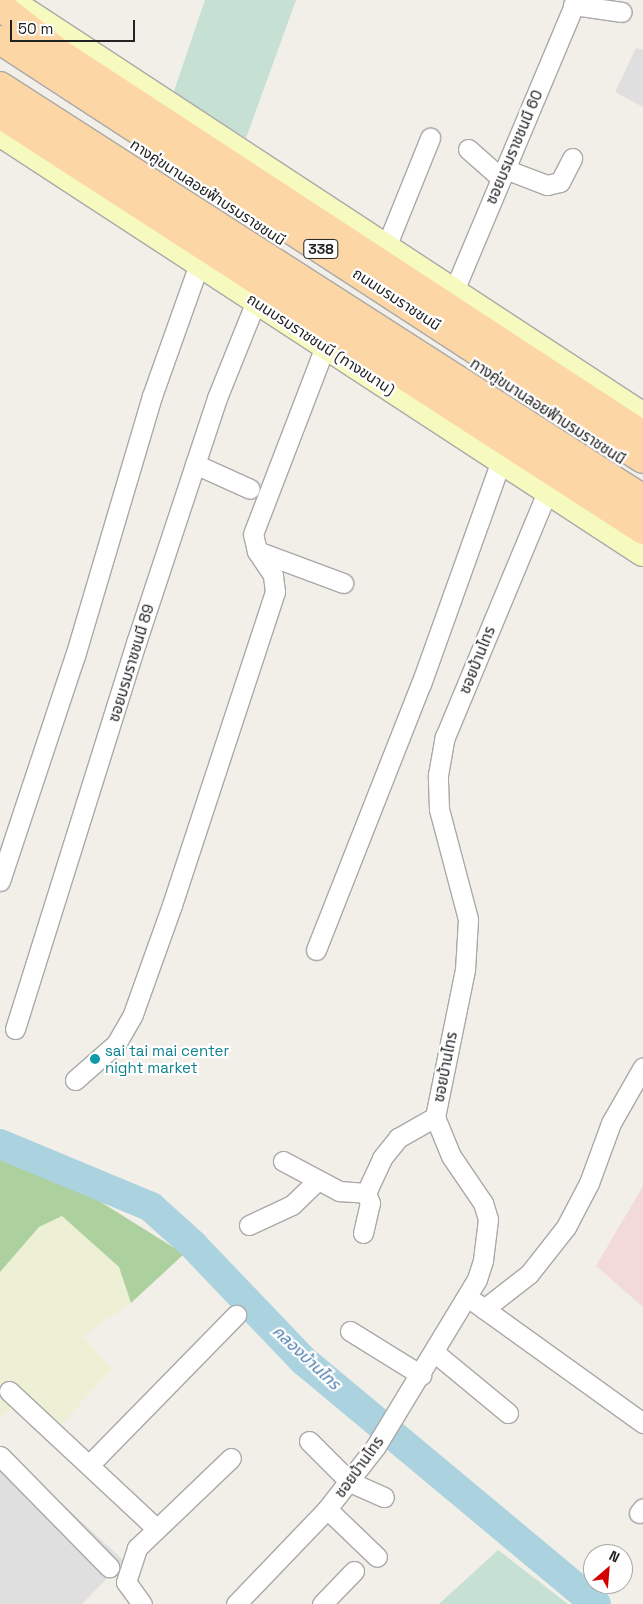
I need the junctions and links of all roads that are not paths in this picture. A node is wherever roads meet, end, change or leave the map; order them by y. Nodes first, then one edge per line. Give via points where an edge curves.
1 (6, 0) edge
2 (574, 3) edge
3 (0, 6) edge
4 (622, 12) dead end
5 (0, 40) edge
6 (0, 57) edge
7 (0, 86) edge
8 (0, 96) edge
9 (0, 114) edge
10 (0, 132) edge
11 (430, 138) dead end
12 (468, 149) dead end
13 (572, 158) dead end
14 (503, 174) junction
15 (386, 247) junction
16 (199, 264) junction
17 (453, 293) junction
18 (256, 301) junction
19 (325, 346) junction
20 (643, 417) edge
21 (643, 435) edge
22 (643, 459) edge
23 (500, 460) junction
24 (195, 464) junction
25 (643, 472) edge
26 (250, 488) dead end
27 (548, 490) junction
28 (643, 499) edge
29 (643, 510) edge
30 (643, 530) edge
31 (257, 551) junction
32 (643, 552) edge
33 (343, 583) dead end
34 (0, 881) edge
35 (316, 950) dead end
36 (16, 1029) dead end
37 (643, 1066) edge
38 (75, 1080) dead end
39 (435, 1117) junction
40 (284, 1161) dead end
41 (318, 1180) junction
42 (366, 1192) junction
43 (249, 1225) dead end
44 (363, 1233) dead end
45 (466, 1296) junction
46 (484, 1309) junction
47 (236, 1315) dead end
48 (350, 1331) dead end
49 (434, 1352) junction
50 (421, 1376) junction
51 (9, 1391) dead end
52 (508, 1412) dead end
53 (643, 1423) edge
54 (309, 1441) dead end
55 (0, 1456) edge
56 (230, 1458) dead end
57 (90, 1464) junction
58 (350, 1482) junction
59 (384, 1497) dead end
60 (327, 1509) junction
61 (156, 1528) junction
62 (377, 1557) dead end
63 (109, 1566) dead end
64 (354, 1571) dead end
65 (142, 1604) edge
66 (236, 1604) edge
67 (322, 1604) edge

1 - 15 main road, 338
2 - 4 street
2 - 14 street, ซอยบรมราชชนนี 60
3 - 21 main road via 59,53
5 - 22 main road, ถนนบรมราชชนนี / 338
6 - 25 main road, ทางคู่ขนานลอยฟ้าบรมราชชนนี / 338
7 - 28 main road, ทางคู่ขนานลอยฟ้าบรมราชชนนี / 338
8 - 29 main road
9 - 30 main road
10 - 16 main road, ถนนบรมราชชนนี (ทางขนาน)
11 - 15 street
12 - 14 street
13 - 14 street via 560,182 546,185
14 - 17 street, ซอยบรมราชชนนี 60
15 - 17 main road, 338
16 - 18 main road, ถนนบรมราชชนนี (ทางขนาน)
16 - 34 street via 152,396 75,656
17 - 20 main road, 338
18 - 19 main road, ถนนบรมราชชนนี (ทางขนาน)
18 - 24 street, ซอยบรมราชชนนี 89
19 - 23 main road, ถนนบรมราชชนนี (ทางขนาน)
19 - 31 street via 258,516 253,534
23 - 27 main road, ถนนบรมราชชนนี (ทางขนาน)
23 - 35 street via 421,684
24 - 26 street
24 - 36 street, ซอยบรมราชชนนี 89
27 - 32 main road, ถนนบรมราชชนนี (ทางขนาน)
27 - 39 street, ซอยบ้านไทร via 445,737 438,775 439,808 468,918 465,970
31 - 33 street
31 - 38 street via 273,575 275,592 172,905 133,1014 116,1044
37 - 46 street via 611,1123 582,1199 566,1227 529,1274
39 - 42 street via 398,1138 382,1158
39 - 45 street, ซอยบ้านไทร via 451,1156 483,1203 488,1219 483,1260
40 - 41 street
41 - 42 street via 339,1191
41 - 43 street via 292,1205
42 - 44 street via 370,1203
45 - 46 street
45 - 49 street, ซอยบ้านไทร
46 - 53 street
47 - 57 street
48 - 50 street
49 - 50 street, ซอยบ้านไทร
49 - 52 street
50 - 58 street, ซอยบ้านไทร
51 - 57 street
54 - 58 street
55 - 63 street
56 - 61 street
57 - 61 street
58 - 59 street
58 - 60 street, ซอยบ้านไทร
60 - 62 street
60 - 66 street, ซอยบ้านไทร
61 - 65 street via 137,1548 126,1582
64 - 67 street

